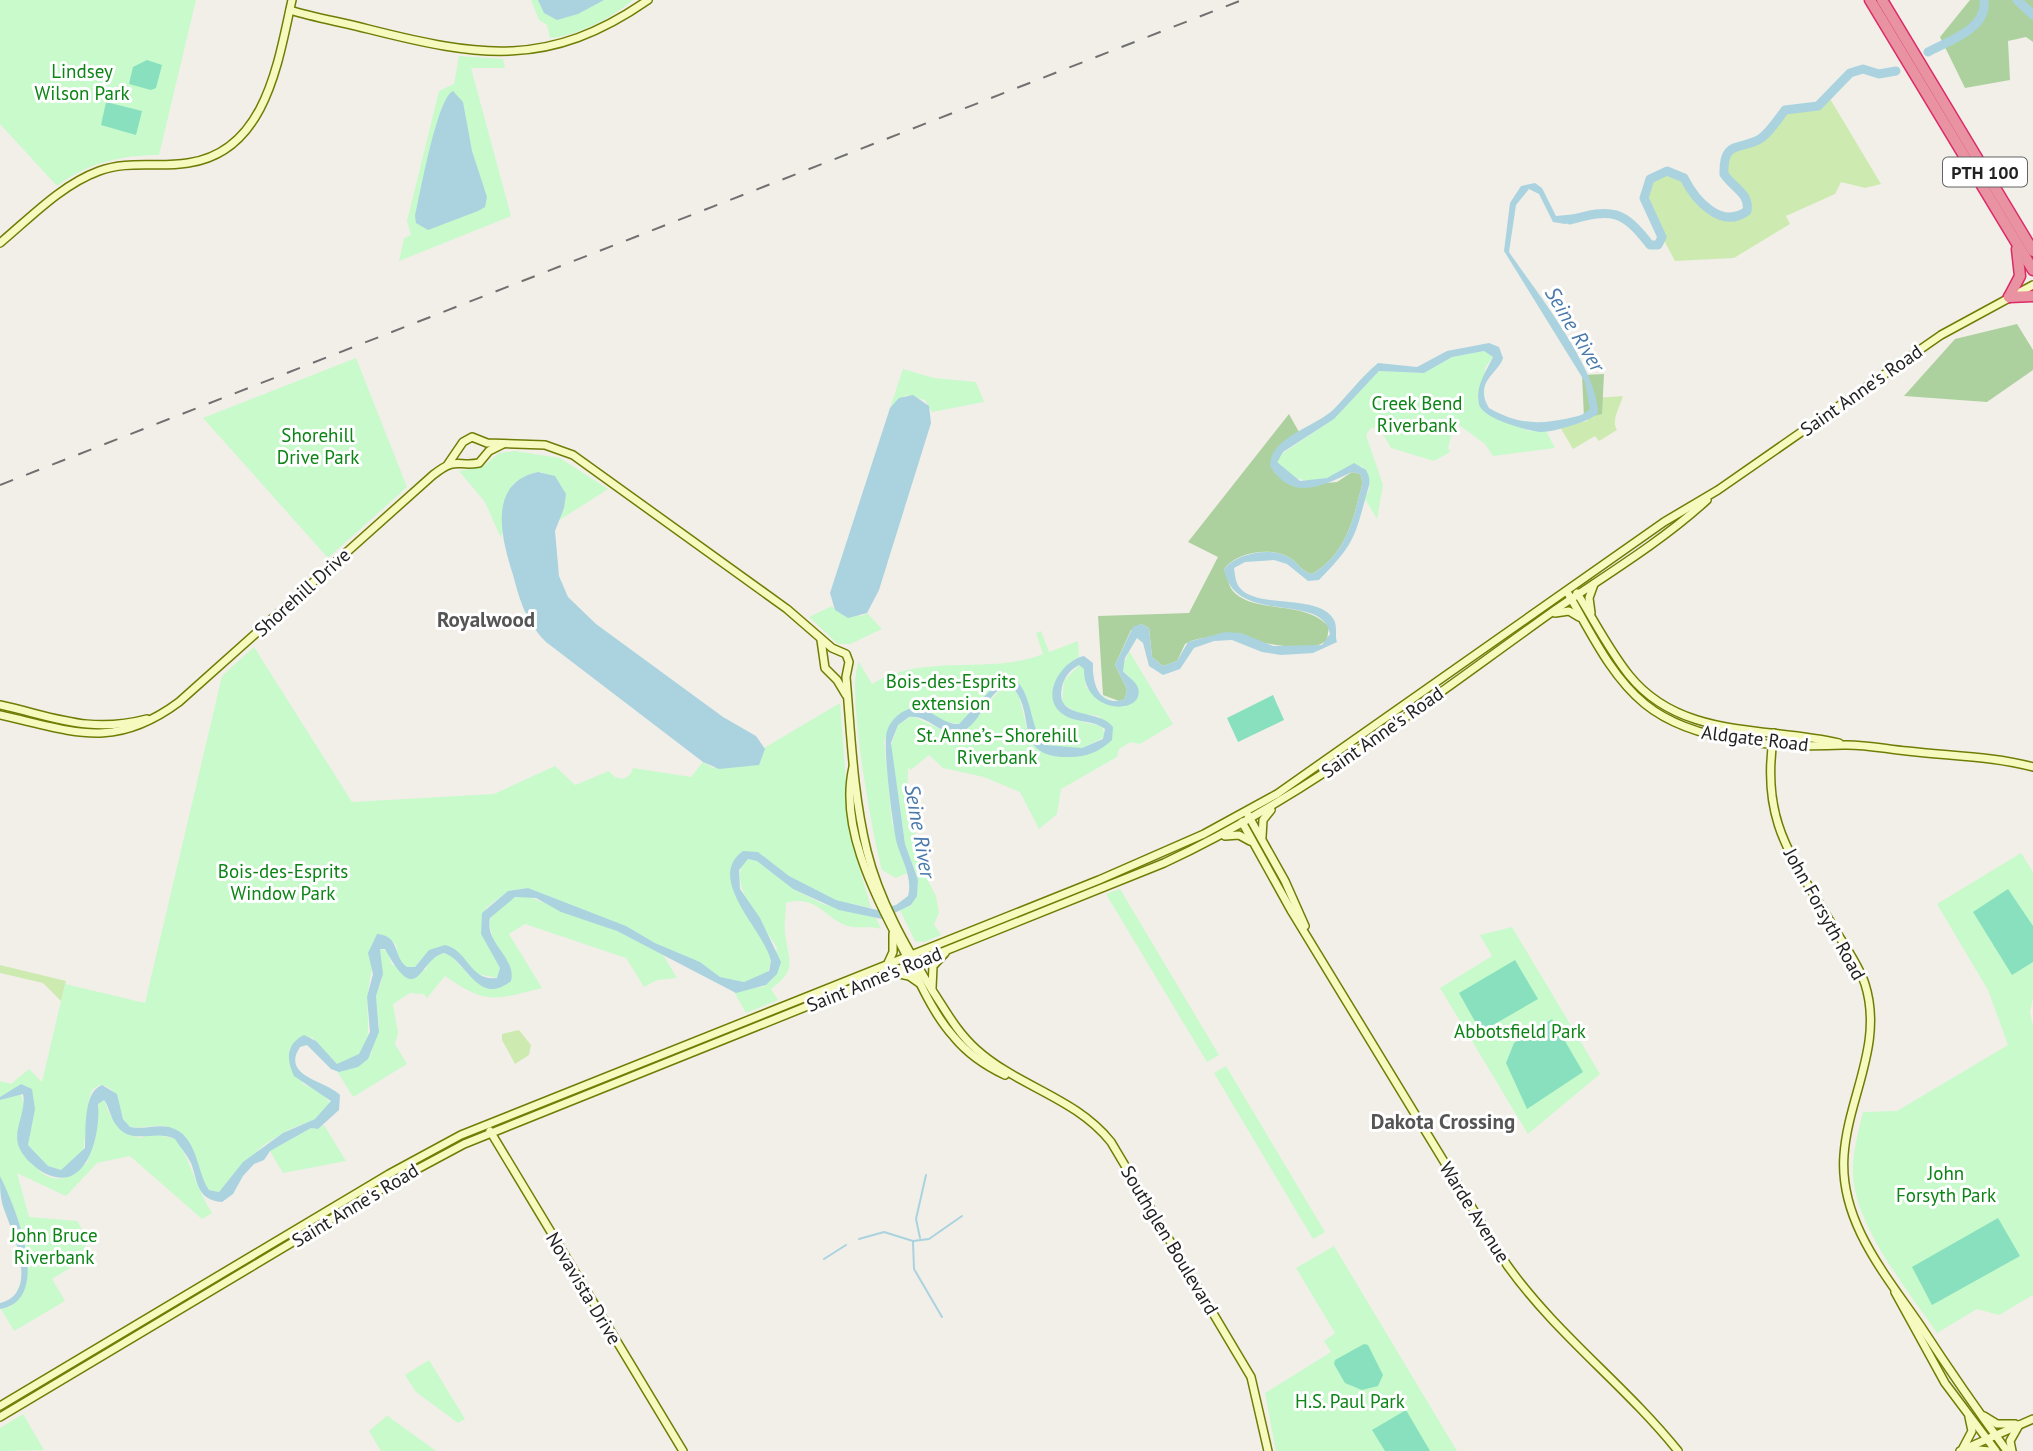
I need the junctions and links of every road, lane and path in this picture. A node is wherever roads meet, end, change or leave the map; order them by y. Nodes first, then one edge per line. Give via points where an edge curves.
1 (292, 0) edge
2 (648, 0) edge
3 (1870, 0) edge
4 (1882, 0) edge
5 (290, 10) junction
6 (2015, 240) junction
7 (0, 243) edge
8 (2033, 250) edge
9 (2033, 270) edge
10 (2033, 285) edge
11 (2033, 296) edge
12 (2009, 298) junction
13 (484, 442) junction
14 (503, 444) junction
15 (460, 450) junction
16 (487, 453) junction
17 (465, 461) junction
18 (448, 464) junction
19 (1718, 490) junction
20 (1595, 582) junction
21 (1572, 593) junction
22 (1551, 613) junction
23 (1592, 617) junction
24 (1587, 626) junction
25 (821, 640) junction
26 (836, 650) junction
27 (825, 658) junction
28 (847, 671) junction
29 (834, 676) junction
30 (848, 698) junction
31 (0, 705) edge
32 (0, 715) edge
33 (154, 717) junction
34 (1774, 733) junction
35 (1772, 743) junction
36 (1843, 745) junction
37 (2033, 767) edge
38 (1280, 801) junction
39 (1246, 811) junction
40 (1238, 816) junction
41 (1250, 819) junction
42 (1242, 824) junction
43 (1218, 837) junction
44 (1263, 841) junction
45 (1257, 850) junction
46 (894, 930) junction
47 (1312, 943) junction
48 (951, 948) junction
49 (909, 956) junction
50 (888, 964) junction
51 (914, 964) junction
52 (888, 974) junction
53 (922, 986) junction
54 (932, 989) junction
55 (1012, 1075) junction
56 (526, 1108) junction
57 (524, 1119) junction
58 (486, 1124) junction
59 (491, 1132) junction
60 (1895, 1292) junction
61 (121, 1333) junction
62 (126, 1342) junction
63 (0, 1406) edge
64 (1968, 1413) junction
65 (1980, 1413) junction
66 (0, 1417) edge
67 (2033, 1419) edge
68 (2019, 1424) junction
69 (1995, 1434) junction
70 (1987, 1438) junction
71 (683, 1451) edge
72 (1268, 1451) edge
73 (1678, 1451) edge
74 (1961, 1451) edge
75 (1990, 1451) edge
76 (1996, 1451) edge
77 (2009, 1451) edge

1 - 5 street
2 - 5 street via 565,44 503,52 446,49
3 - 6 highway, PTH 100
4 - 8 highway, PTH 100
5 - 7 street via 267,96 233,143 192,163 130,164 99,171 70,186
6 - 9 highway, PTH 100
6 - 12 highway via 2020,276
10 - 12 street, Saint Anne's Road
11 - 12 highway
12 - 19 street, Saint Anne's Road via 1941,335
13 - 14 street
13 - 15 street via 470,438
13 - 16 street
14 - 16 street, Shorehill Drive
14 - 25 street via 545,445 573,455 787,609
15 - 17 street
15 - 18 street, Shorehill Drive
16 - 17 street, Shorehill Drive via 477,464
17 - 18 street, Shorehill Drive
18 - 33 street, Shorehill Drive via 179,702
19 - 20 street, Saint Anne's Road
19 - 21 street, Saint Anne's Road via 1664,522
20 - 21 street, Saint Anne's Road
20 - 23 street via 1589,598
21 - 22 street, Saint Anne's Road
21 - 23 street, Aldgate Road
21 - 24 street, Aldgate Road
21 - 39 street, Saint Anne's Road
22 - 24 street via 1569,611
22 - 38 street, Saint Anne's Road
23 - 34 street, Aldgate Road via 1629,675 1664,706 1703,723
24 - 35 street, Aldgate Road via 1621,680 1650,708 1703,733
25 - 26 street
25 - 27 street
26 - 27 street
26 - 28 street via 848,658
27 - 29 street via 825,668
28 - 29 street
28 - 30 street
29 - 30 street
30 - 46 street via 850,777 860,855
31 - 33 street, Shorehill Drive via 97,727
32 - 33 street, Shorehill Drive via 101,734 133,729
34 - 35 street, John Forsyth Road
34 - 36 street, Aldgate Road
35 - 36 street, Aldgate Road
35 - 60 street, John Forsyth Road via 1769,782 1776,824 1861,974 1868,997 1871,1035 1845,1146 1843,1177 1853,1217
36 - 37 street, Aldgate Road
38 - 41 street, Saint Anne's Road
38 - 44 street via 1263,820
39 - 40 street, Saint Anne's Road
39 - 41 street, Warde Avenue
40 - 42 street, Warde Avenue
40 - 49 street, Saint Anne's Road via 1141,863
41 - 42 street, Saint Anne's Road
41 - 44 street, Warde Avenue
42 - 43 street, Saint Anne's Road
42 - 45 street, Warde Avenue
43 - 45 street via 1240,835
43 - 48 street, Saint Anne's Road
44 - 47 street, Warde Avenue
45 - 47 street, Warde Avenue
46 - 49 street
46 - 50 street
47 - 73 street, Warde Avenue via 1507,1265 1544,1312
48 - 51 street, Saint Anne's Road
48 - 54 street via 933,966
49 - 50 street, Saint Anne's Road
49 - 51 street, Southglen Boulevard
50 - 56 street, Saint Anne's Road
51 - 52 street, Saint Anne's Road
51 - 53 street, Southglen Boulevard
51 - 54 street, Southglen Boulevard
52 - 53 street via 909,976
52 - 57 street, Saint Anne's Road
53 - 55 street, Southglen Boulevard via 954,1038 986,1065
54 - 55 street, Southglen Boulevard via 960,1032
55 - 72 street, Southglen Boulevard via 1077,1109 1111,1142 1251,1377
56 - 57 street
56 - 58 street, Saint Anne's Road
57 - 59 street, Saint Anne's Road
58 - 59 street, Novavista Drive
58 - 61 street, Saint Anne's Road via 417,1157
59 - 62 street, Saint Anne's Road via 424,1164
59 - 71 street, Novavista Drive
60 - 64 street, John Forsyth Road via 1923,1347
60 - 65 street, John Forsyth Road
61 - 62 street
61 - 63 street, Saint Anne's Road
62 - 66 street, Saint Anne's Road
64 - 70 street, John Forsyth Road
64 - 74 street via 1972,1431
65 - 68 street via 1997,1424
65 - 69 street, John Forsyth Road
67 - 68 street
68 - 69 street
68 - 77 street
69 - 70 street
69 - 77 street, John Forsyth Road
70 - 74 street
70 - 76 street, John Forsyth Road
74 - 75 street

